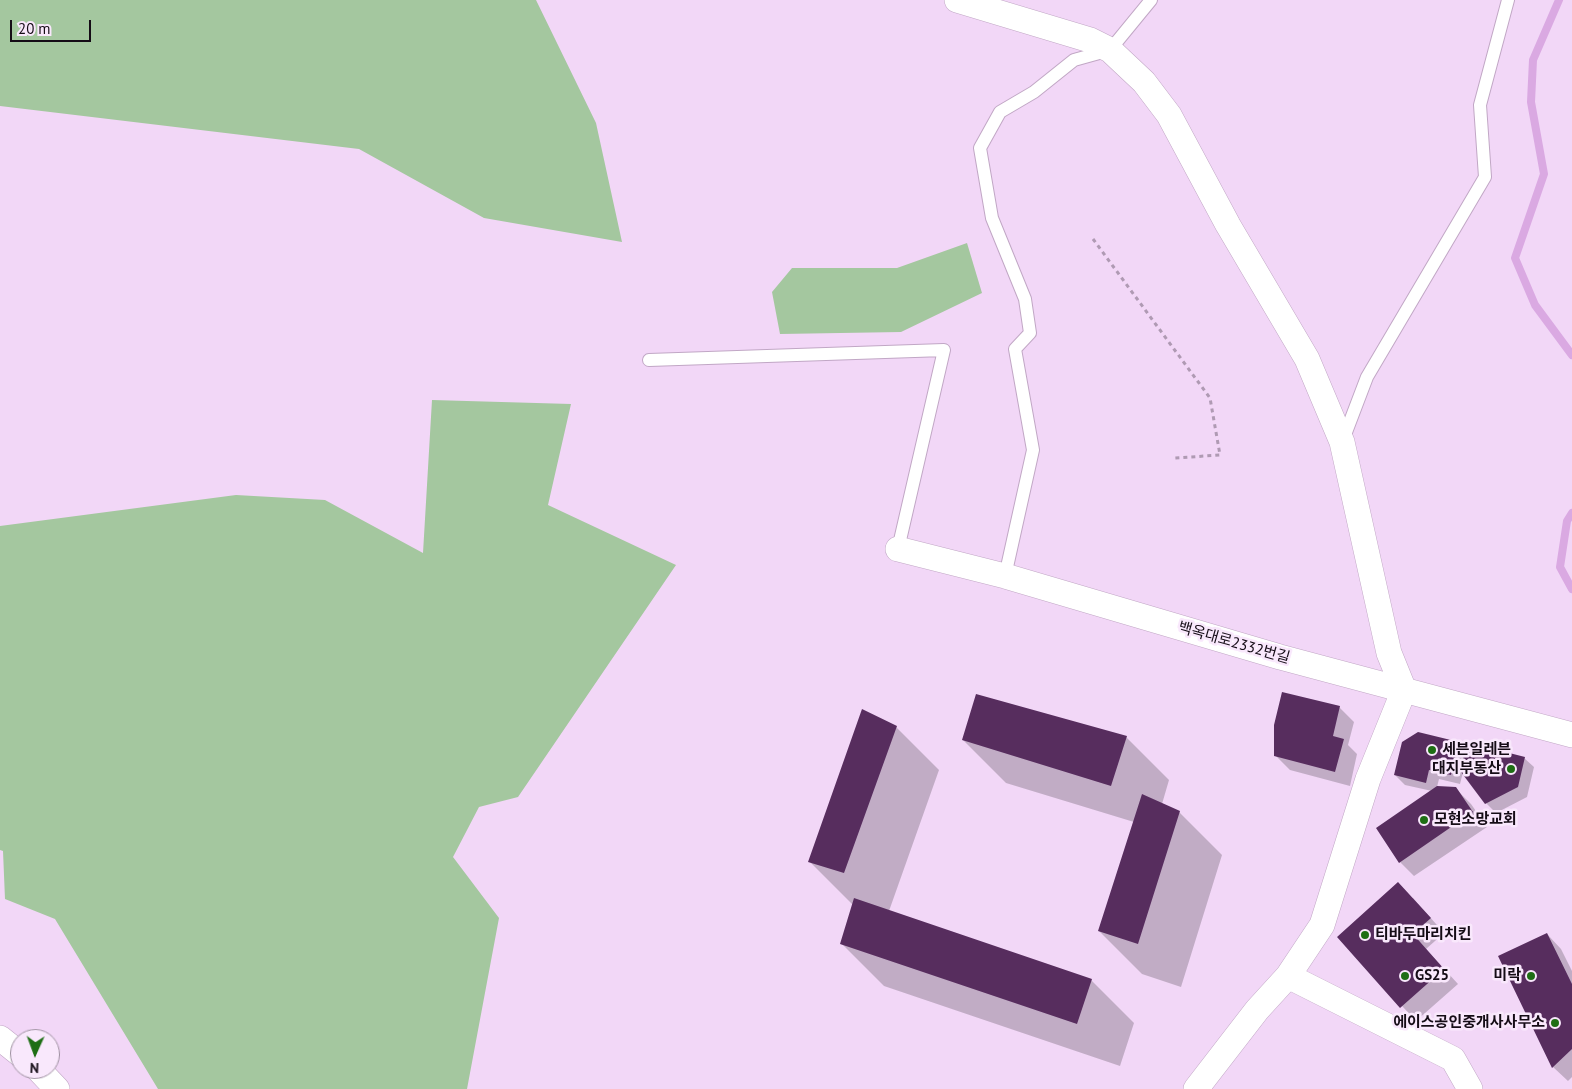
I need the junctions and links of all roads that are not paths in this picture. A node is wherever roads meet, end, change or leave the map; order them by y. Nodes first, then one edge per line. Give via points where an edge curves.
1 (957, 0) edge
2 (1151, 0) edge
3 (1508, 0) edge
4 (1110, 50) junction
5 (649, 360) dead end
6 (1342, 442) junction
7 (898, 549) joint
8 (1004, 576) junction
9 (1404, 690) junction
10 (1572, 734) edge
11 (1288, 976) junction
12 (0, 1038) edge
13 (10, 1046) edge
14 (48, 1079) edge
15 (57, 1089) edge
16 (1196, 1089) edge
17 (1470, 1089) edge

1 - 4 street via 1090,40
2 - 4 lane
3 - 6 lane via 1480,105 1486,177 1367,376
4 - 6 street via 1144,82 1169,115 1228,225 1307,359
4 - 8 lane via 1074,60 1034,92 1000,112 980,148 992,218 1025,300 1030,333 1015,349 1033,450
5 - 7 lane via 944,350
6 - 9 street via 1389,653
7 - 8 street, 백옥대로2332번길
8 - 9 street, 백옥대로2332번길
9 - 10 street, 백옥대로2332번길
9 - 11 street via 1368,780 1322,925
11 - 16 street via 1257,1010
11 - 17 street via 1453,1059
12 - 13 street
14 - 15 street

